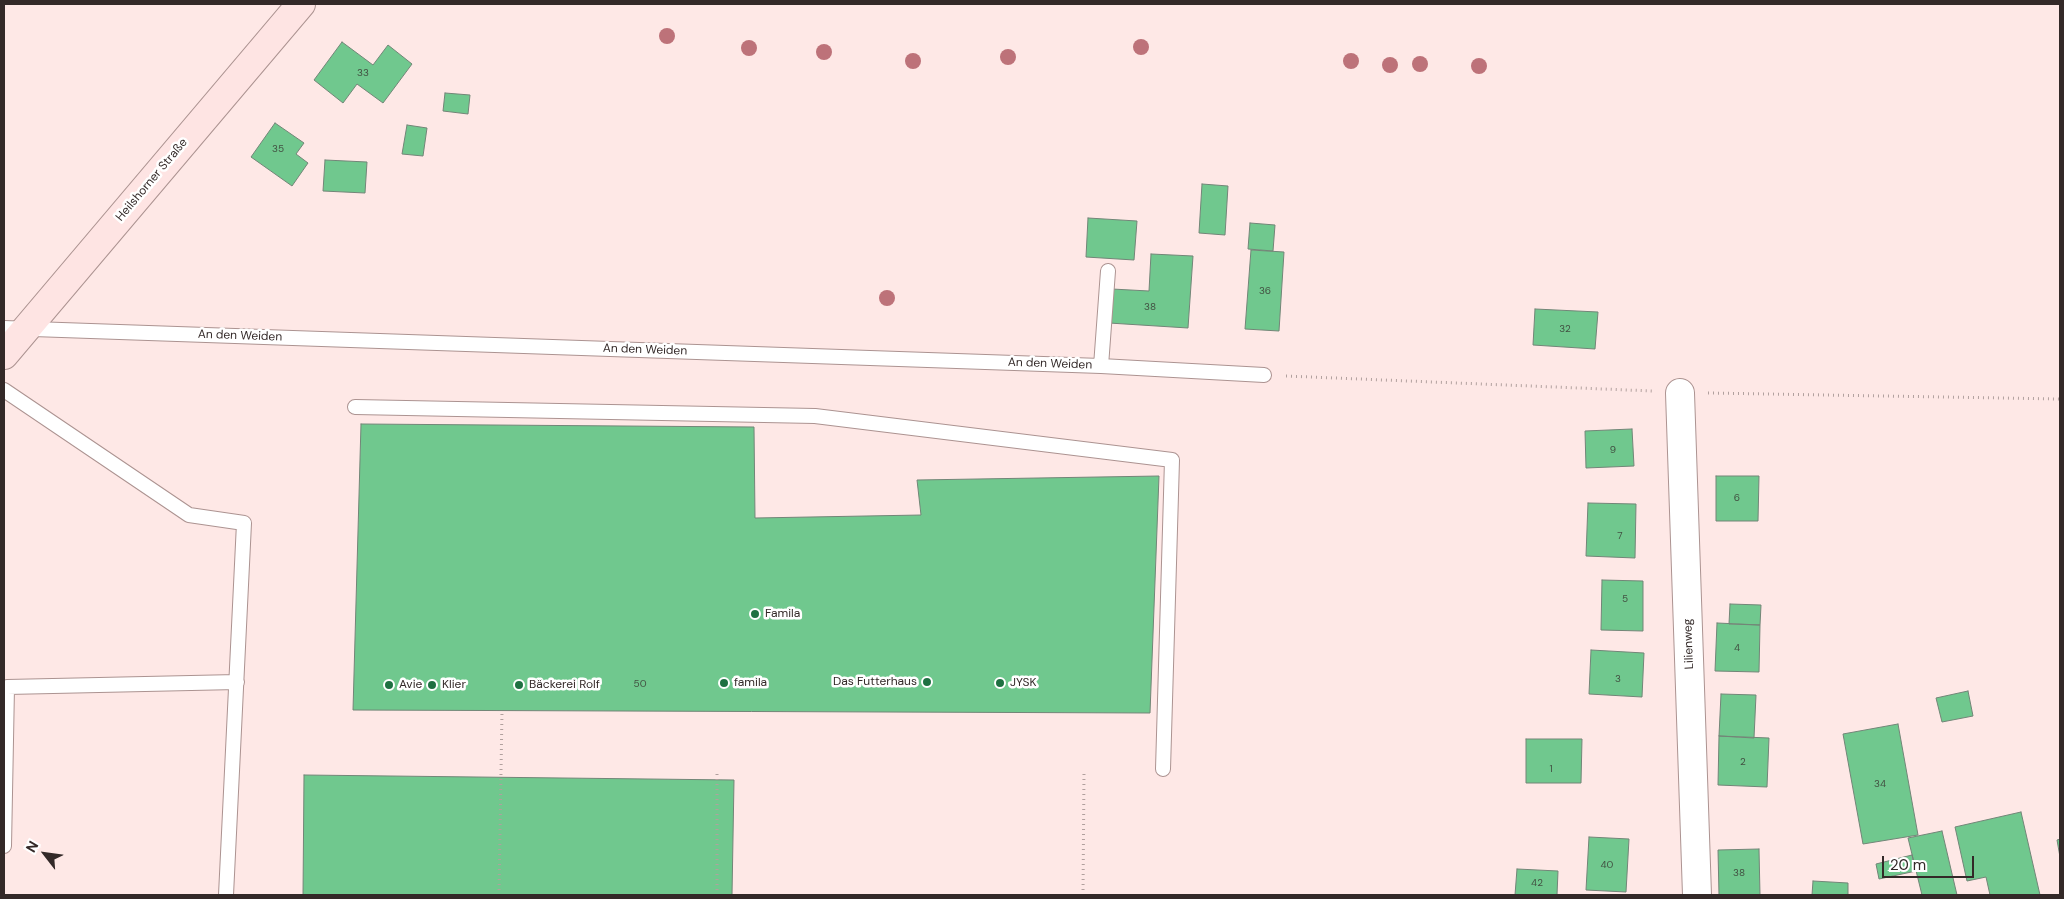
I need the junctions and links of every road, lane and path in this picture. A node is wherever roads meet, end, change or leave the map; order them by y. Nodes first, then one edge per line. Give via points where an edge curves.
1 (301, 4) edge
2 (1108, 271) dead end
3 (15, 329) edge
4 (4, 355) edge
5 (1101, 366) junction
6 (1264, 375) dead end
7 (4, 390) edge
8 (1680, 393) dead end
9 (355, 407) dead end
10 (237, 682) junction
11 (5, 687) edge
12 (502, 711) dead end
13 (1163, 769) dead end
14 (1084, 772) dead end
15 (717, 773) dead end
16 (4, 846) edge
17 (226, 895) edge
18 (499, 895) edge
19 (717, 895) edge
20 (1083, 895) edge
21 (1697, 895) edge

1 - 3 main road, Heilshorner Straße
2 - 5 lane
3 - 4 main road, Heilshorner Straße
3 - 5 lane, An den Weiden
5 - 6 lane, An den Weiden
7 - 10 lane via 189,515 244,523
8 - 21 street, Lilienweg
9 - 13 lane via 815,416 1172,460
10 - 11 lane
10 - 17 lane
11 - 16 lane
12 - 18 path
14 - 20 path
15 - 19 path

